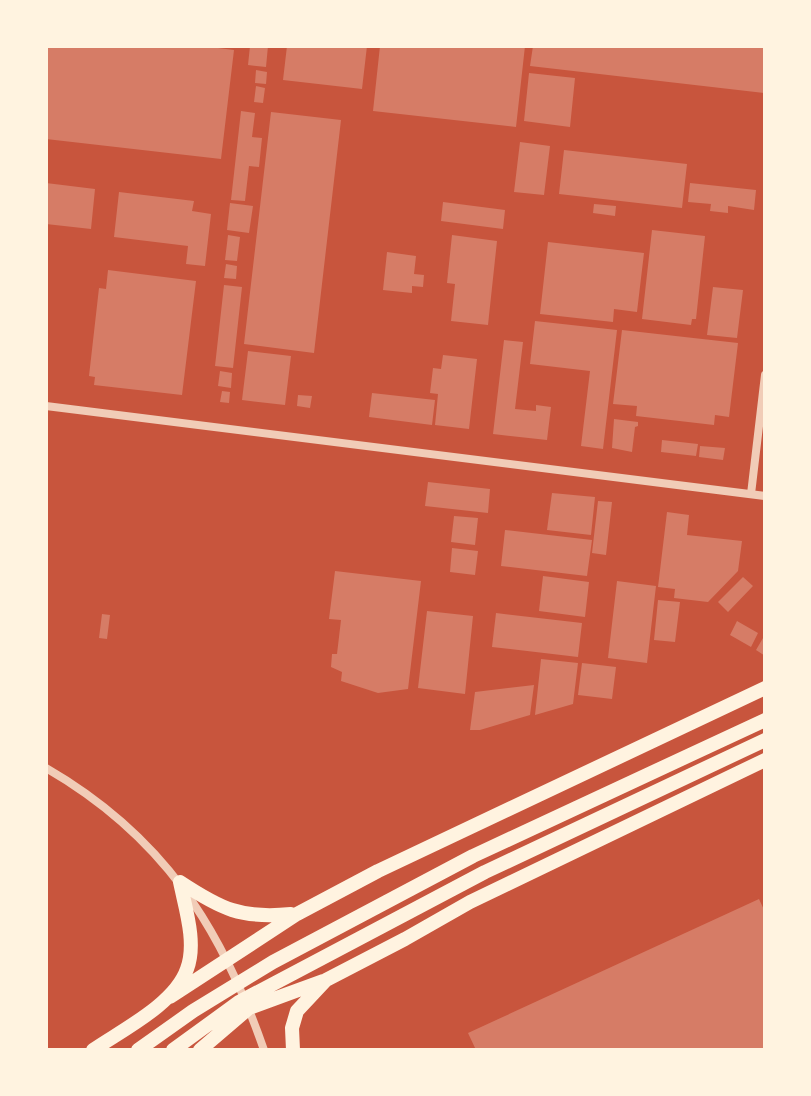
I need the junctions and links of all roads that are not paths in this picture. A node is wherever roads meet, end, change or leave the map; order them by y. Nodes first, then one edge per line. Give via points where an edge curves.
1 (765, 375) edge
2 (46, 406) edge
3 (751, 494) junction
4 (765, 496) edge
5 (765, 688) edge
6 (765, 720) edge
7 (765, 740) edge
8 (765, 760) edge
9 (46, 768) edge
10 (180, 882) junction
11 (297, 914) junction
12 (226, 958) junction
13 (326, 980) junction
14 (170, 997) junction
15 (249, 1008) junction
16 (140, 1049) edge
17 (93, 1050) edge
18 (173, 1050) edge
19 (200, 1050) edge
20 (264, 1050) edge
21 (293, 1050) edge

1 - 3 street
2 - 3 street
3 - 4 street
5 - 11 highway
6 - 16 highway via 473,856 273,962
7 - 18 highway via 472,879 239,1002
8 - 13 highway via 470,902
9 - 10 street via 80,788 145,843
10 - 11 highway via 210,902 246,915
10 - 12 street
10 - 14 highway via 190,947 188,969
11 - 12 highway
12 - 14 highway
12 - 15 street
13 - 15 highway
13 - 21 highway via 297,1011
14 - 17 highway
15 - 19 highway
15 - 20 street

